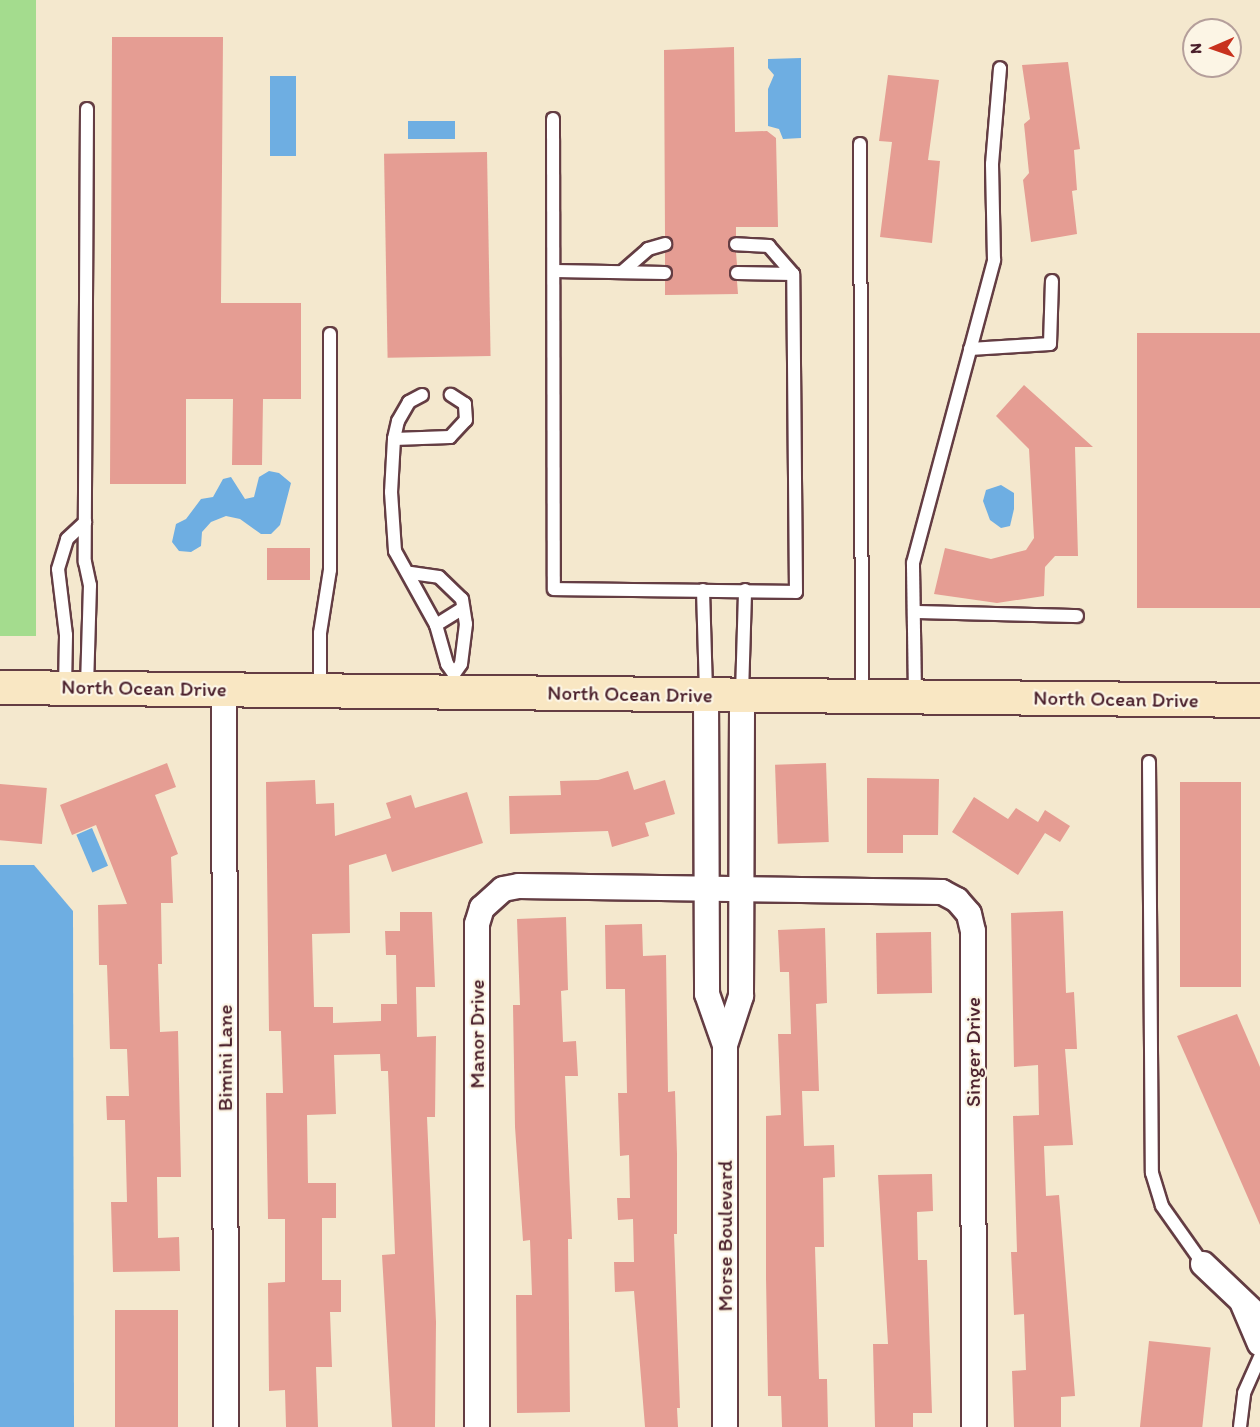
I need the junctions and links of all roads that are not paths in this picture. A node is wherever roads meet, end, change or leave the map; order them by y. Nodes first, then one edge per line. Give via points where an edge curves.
1 (1000, 68) dead end
2 (87, 109) dead end
3 (553, 119) dead end
4 (860, 144) dead end
5 (664, 244) dead end
6 (736, 244) dead end
7 (555, 271) junction
8 (622, 272) junction
9 (665, 273) dead end
10 (737, 273) dead end
11 (793, 274) junction
12 (1052, 281) dead end
13 (330, 334) dead end
14 (970, 349) junction
15 (422, 395) dead end
16 (451, 395) dead end
17 (394, 438) junction
18 (85, 522) junction
19 (411, 573) junction
20 (703, 590) junction
21 (745, 590) junction
22 (463, 608) junction
23 (914, 612) junction
24 (1077, 616) dead end
25 (436, 625) junction
26 (454, 683) junction
27 (0, 687) edge
28 (76, 688) junction
29 (224, 689) junction
30 (320, 690) junction
31 (706, 695) junction
32 (742, 695) junction
33 (862, 696) junction
34 (915, 697) junction
35 (1260, 700) edge
36 (1149, 762) dead end
37 (706, 889) junction
38 (741, 890) junction
39 (724, 1045) junction
40 (1203, 1264) joint
41 (1242, 1301) junction
42 (1260, 1318) edge
43 (1260, 1344) edge
44 (1260, 1357) edge
45 (226, 1427) edge
46 (477, 1427) edge
47 (725, 1427) edge
48 (974, 1427) edge
49 (1240, 1427) edge

1 - 14 lane via 992,164 994,260
2 - 18 lane
3 - 7 lane
4 - 33 lane
5 - 8 lane via 648,249
6 - 11 lane via 769,246 783,257
7 - 8 lane
7 - 20 lane via 554,589
8 - 9 lane
10 - 11 lane
11 - 21 lane via 796,592
12 - 14 lane via 1050,344
13 - 30 lane via 330,570 320,633
14 - 23 lane via 912,563
15 - 17 lane via 409,402
16 - 17 lane via 465,404 466,420 450,437
17 - 19 lane via 391,492 395,551
18 - 28 lane via 90,585
18 - 28 lane via 67,539 58,569
19 - 22 lane via 428,574 449,583 462,599
19 - 25 lane via 414,589
20 - 21 lane
20 - 31 lane
21 - 32 lane
22 - 25 lane
22 - 26 lane via 461,664
23 - 24 lane
23 - 34 lane
25 - 26 lane
26 - 30 main road, North Ocean Drive
26 - 31 main road, North Ocean Drive
27 - 28 main road, North Ocean Drive
28 - 29 main road, North Ocean Drive
29 - 30 main road, North Ocean Drive
29 - 45 street, Bimini Lane
31 - 32 main road, North Ocean Drive
31 - 37 street, Morse Boulevard
32 - 33 main road, North Ocean Drive
32 - 38 street, Morse Boulevard
33 - 34 main road, North Ocean Drive
34 - 35 main road, North Ocean Drive
36 - 40 lane via 1152,1173 1162,1206
37 - 38 street, Manor Drive
37 - 39 street, Morse Boulevard via 707,994
37 - 46 street, Manor Drive via 519,886 502,889 482,908 477,924
38 - 39 street, Morse Boulevard via 741,996
38 - 48 street, Singer Drive via 942,892 957,900 969,914 973,942
39 - 47 street, Morse Boulevard
40 - 41 street
41 - 42 street
41 - 43 street
44 - 49 lane via 1244,1393

